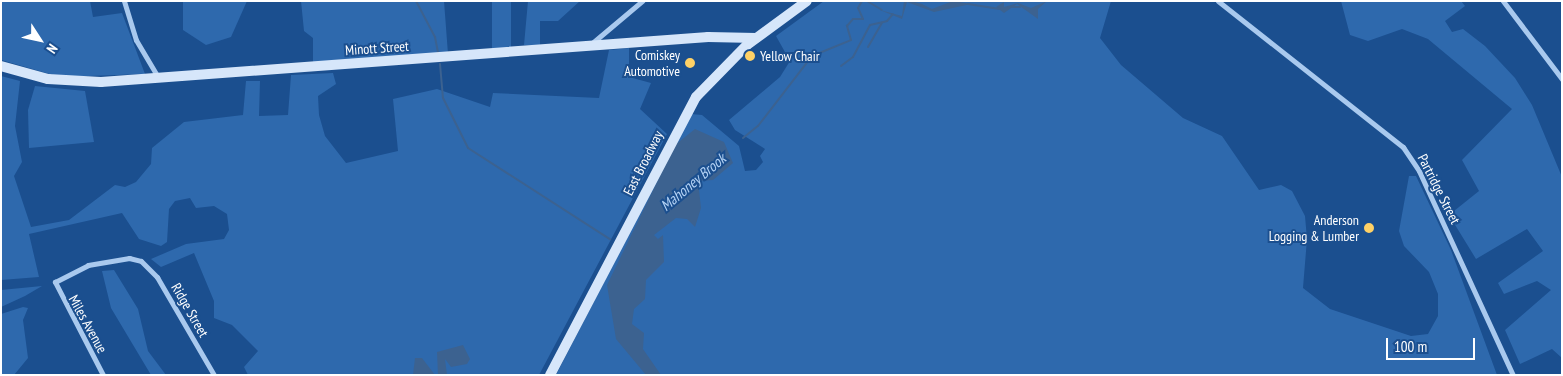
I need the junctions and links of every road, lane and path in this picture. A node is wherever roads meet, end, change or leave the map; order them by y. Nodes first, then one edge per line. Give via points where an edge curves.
1 (124, 1) edge
2 (642, 1) edge
3 (807, 1) edge
4 (1218, 1) edge
5 (1503, 1) edge
6 (756, 38) junction
7 (588, 46) junction
8 (1, 66) edge
9 (159, 79) junction
10 (1562, 79) edge
11 (55, 282) joint
12 (103, 375) edge
13 (214, 375) edge
14 (550, 375) edge
15 (1513, 375) edge

1 - 9 street via 136,40
2 - 7 street
3 - 6 street, East Broadway
4 - 15 street, Partridge Street via 1403,147 1423,180
5 - 10 street
6 - 7 street, Minott Street via 736,35
6 - 14 street, East Broadway via 709,81 685,113
7 - 9 street, Minott Street
8 - 9 street, Minott Street via 61,81
11 - 12 street, Miles Avenue
11 - 13 street, Ridge Street via 88,266 129,258 141,262 163,286

